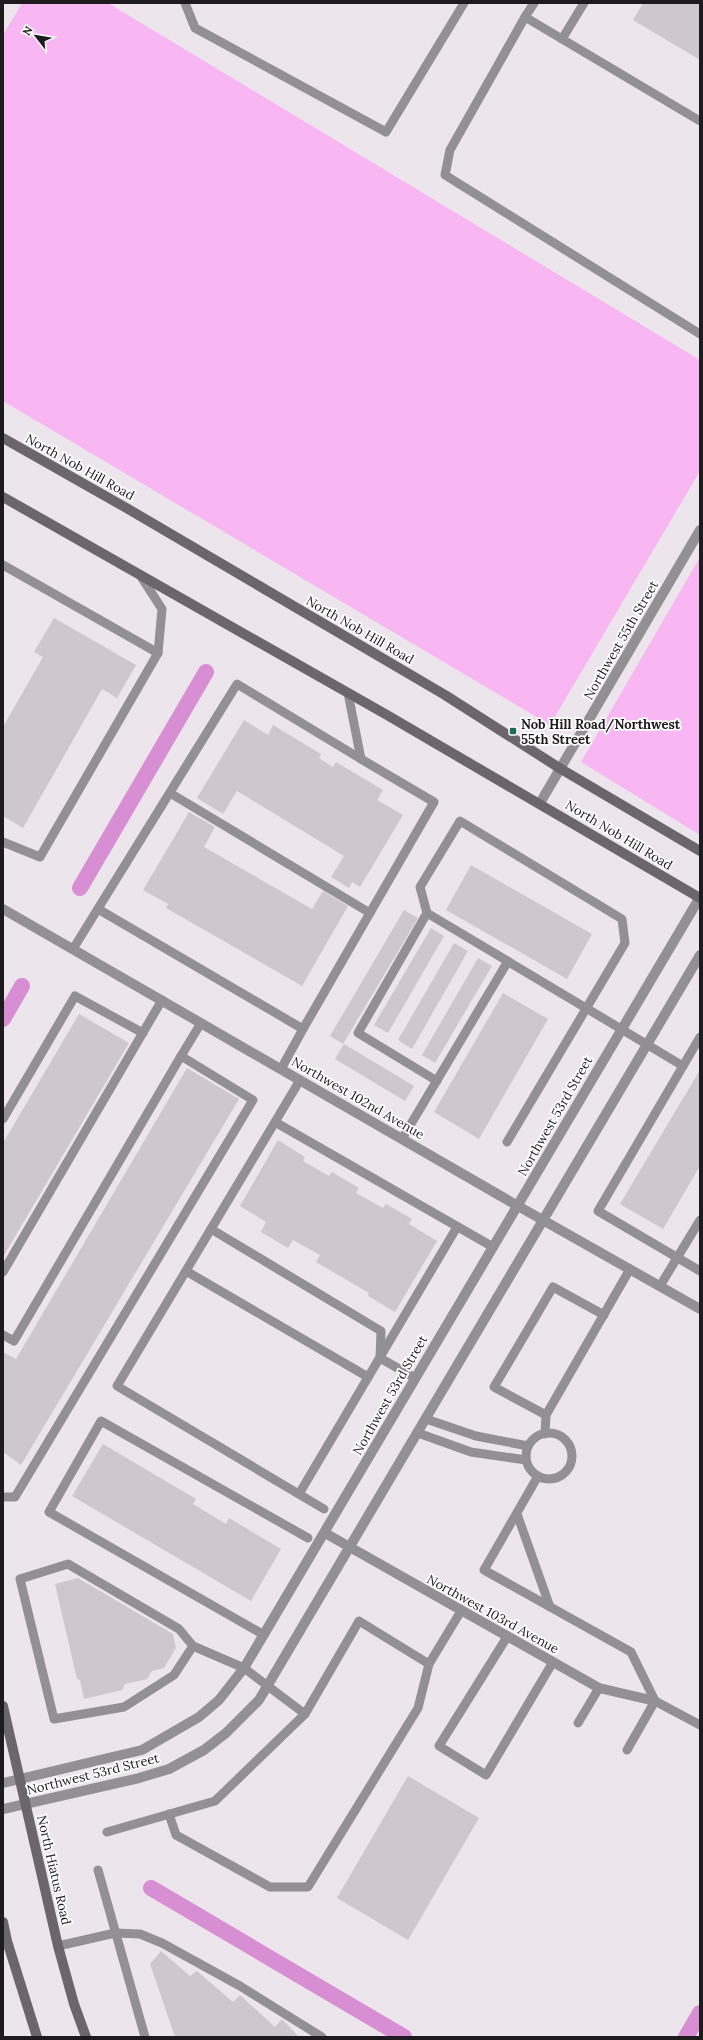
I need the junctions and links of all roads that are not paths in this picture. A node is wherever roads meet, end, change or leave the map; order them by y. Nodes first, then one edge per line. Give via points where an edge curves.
1 (185, 3) edge
2 (464, 3) edge
3 (534, 3) edge
4 (584, 3) edge
5 (525, 17) junction
6 (562, 39) junction
7 (700, 121) edge
8 (700, 334) edge
9 (3, 438) edge
10 (3, 497) edge
11 (700, 530) edge
12 (3, 565) edge
13 (140, 575) junction
14 (158, 653) junction
15 (348, 693) junction
16 (360, 760) junction
17 (561, 769) junction
18 (170, 793) junction
19 (540, 803) junction
20 (3, 842) edge
21 (700, 851) edge
22 (700, 898) edge
23 (3, 909) edge
24 (98, 909) junction
25 (370, 913) junction
26 (427, 913) junction
27 (73, 949) junction
28 (700, 955) edge
29 (508, 961) junction
30 (162, 1000) junction
31 (586, 1008) junction
32 (202, 1023) junction
33 (303, 1029) junction
34 (621, 1029) junction
35 (143, 1033) junction
36 (700, 1037) edge
37 (647, 1044) junction
38 (181, 1056) junction
39 (683, 1066) junction
40 (281, 1069) junction
41 (300, 1080) junction
42 (437, 1081) junction
43 (3, 1119) edge
44 (275, 1122) junction
45 (402, 1139) junction
46 (507, 1142) dead end
47 (518, 1206) junction
48 (544, 1220) junction
49 (700, 1220) edge
50 (457, 1227) junction
51 (211, 1229) junction
52 (493, 1247) junction
53 (677, 1258) junction
54 (630, 1269) junction
55 (186, 1271) junction
56 (3, 1272) edge
57 (700, 1272) edge
58 (660, 1286) junction
59 (700, 1309) edge
60 (604, 1314) junction
61 (3, 1335) edge
62 (380, 1358) junction
63 (368, 1377) junction
64 (415, 1378) junction
65 (546, 1415) junction
66 (426, 1419) junction
67 (418, 1433) junction
68 (544, 1434) junction
69 (528, 1446) junction
70 (526, 1460) junction
71 (538, 1476) junction
72 (299, 1494) junction
73 (3, 1497) edge
74 (324, 1509) dead end
75 (516, 1514) junction
76 (325, 1532) junction
77 (308, 1538) dead end
78 (350, 1547) junction
79 (550, 1607) junction
80 (461, 1611) junction
81 (264, 1635) junction
82 (507, 1637) junction
83 (193, 1646) junction
84 (553, 1662) junction
85 (429, 1664) junction
86 (244, 1668) junction
87 (268, 1685) junction
88 (599, 1688) junction
89 (655, 1701) junction
90 (3, 1706) edge
91 (305, 1714) junction
92 (578, 1723) dead end
93 (700, 1725) edge
94 (627, 1750) dead end
95 (20, 1779) junction
96 (3, 1783) edge
97 (25, 1804) junction
98 (3, 1809) edge
99 (169, 1814) junction
100 (107, 1832) dead end
101 (98, 1870) dead end
102 (3, 1922) edge
103 (115, 1933) junction
104 (58, 1946) junction
105 (37, 2037) edge
106 (86, 2037) edge
107 (145, 2037) edge
108 (322, 2037) edge

1 - 2 lane via 195,28 386,132
3 - 5 lane
4 - 6 lane
5 - 6 lane
5 - 8 lane via 450,150 445,175
6 - 7 lane
9 - 17 main road, North Nob Hill Road via 445,695
10 - 13 main road, North Nob Hill Road
11 - 17 street, Northwest 55th Street
12 - 14 lane
13 - 14 lane via 162,609
13 - 15 main road, North Nob Hill Road
14 - 20 lane via 40,857
15 - 16 lane
15 - 19 main road, North Nob Hill Road
16 - 18 lane via 237,684
16 - 25 lane via 434,802
17 - 19 street, Northwest 55th Street
17 - 21 main road, North Nob Hill Road
18 - 24 lane
18 - 25 lane
19 - 22 main road, North Nob Hill Road
22 - 34 street, Northwest 53rd Street
23 - 27 street, Northwest 102nd Avenue
24 - 27 lane
24 - 33 lane
25 - 33 lane
26 - 29 lane
26 - 31 lane via 420,887 460,821 622,918 625,943
26 - 42 lane via 358,1033
27 - 30 street, Northwest 102nd Avenue
28 - 37 street, Northwest 53rd Street
29 - 31 lane
29 - 42 lane
30 - 32 street, Northwest 102nd Avenue
30 - 35 lane
31 - 34 lane
31 - 46 lane
32 - 38 lane
32 - 40 street, Northwest 102nd Avenue
33 - 40 lane
34 - 37 lane
34 - 47 street, Northwest 53rd Street
35 - 43 lane via 75,996
35 - 56 lane
36 - 39 lane
37 - 39 lane
37 - 48 street, Northwest 53rd Street
38 - 61 lane via 14,1341
38 - 73 lane via 253,1100 15,1497
39 - 53 lane via 598,1211
40 - 41 street, Northwest 102nd Avenue
41 - 44 lane
41 - 45 street, Northwest 102nd Avenue
42 - 45 lane
44 - 50 lane
44 - 51 lane
45 - 47 street, Northwest 102nd Avenue
47 - 48 street, Northwest 102nd Avenue
47 - 52 street, Northwest 53rd Street
48 - 54 street, Northwest 102nd Avenue
48 - 66 street, Northwest 53rd Street
49 - 53 lane
50 - 52 lane
50 - 62 lane
51 - 55 lane
51 - 62 lane via 381,1332
52 - 64 street, Northwest 53rd Street
53 - 57 lane
53 - 58 lane
54 - 58 street, Northwest 102nd Avenue
54 - 60 lane
55 - 63 lane
55 - 72 lane via 117,1386
58 - 59 street, Northwest 102nd Avenue
60 - 65 lane
60 - 65 lane via 553,1287 494,1386
62 - 63 lane
62 - 64 lane
63 - 72 lane
64 - 76 street, Northwest 53rd Street
65 - 68 lane
66 - 67 street, Northwest 53rd Street
66 - 69 lane via 476,1436
67 - 70 lane via 471,1452
67 - 78 street, Northwest 53rd Street
68 - 69 lane
68 - 71 lane via 559,1436 564,1440 569,1446 571,1460 569,1467 559,1477 552,1479
69 - 70 lane
70 - 71 lane
71 - 75 lane
72 - 74 lane
75 - 79 lane
75 - 79 lane via 484,1570
76 - 78 street, Northwest 103rd Avenue
76 - 81 street, Northwest 53rd Street
77 - 81 lane via 101,1421 49,1512
78 - 80 street, Northwest 103rd Avenue
78 - 87 street, Northwest 53rd Street
79 - 89 lane via 631,1652
80 - 82 street, Northwest 103rd Avenue
80 - 85 lane
81 - 86 street, Northwest 53rd Street
82 - 84 street, Northwest 103rd Avenue
82 - 84 lane via 439,1746 486,1775
83 - 83 lane via 174,1675 124,1707 54,1719 20,1579 68,1564 179,1629
83 - 86 lane
84 - 88 street, Northwest 103rd Avenue
85 - 91 lane via 359,1621
85 - 99 lane via 418,1708 308,1887 270,1887 176,1835
86 - 87 lane
86 - 95 street, Northwest 53rd Street via 219,1700 200,1717 142,1750
87 - 91 lane
87 - 97 street, Northwest 53rd Street via 259,1700 226,1733 204,1750 169,1769
88 - 89 street, Northwest 103rd Avenue
88 - 92 lane
89 - 93 lane
89 - 94 lane
90 - 95 main road, North Hiatus Road
91 - 99 lane via 215,1801
95 - 96 street, Northwest 53rd Street
95 - 97 main road, North Hiatus Road
97 - 98 street, Northwest 53rd Street
97 - 104 main road, North Hiatus Road
99 - 100 lane
101 - 103 lane
102 - 105 main road
103 - 104 lane
103 - 107 lane
103 - 108 lane via 140,1934 162,1943 240,1986
104 - 106 main road, North Hiatus Road

